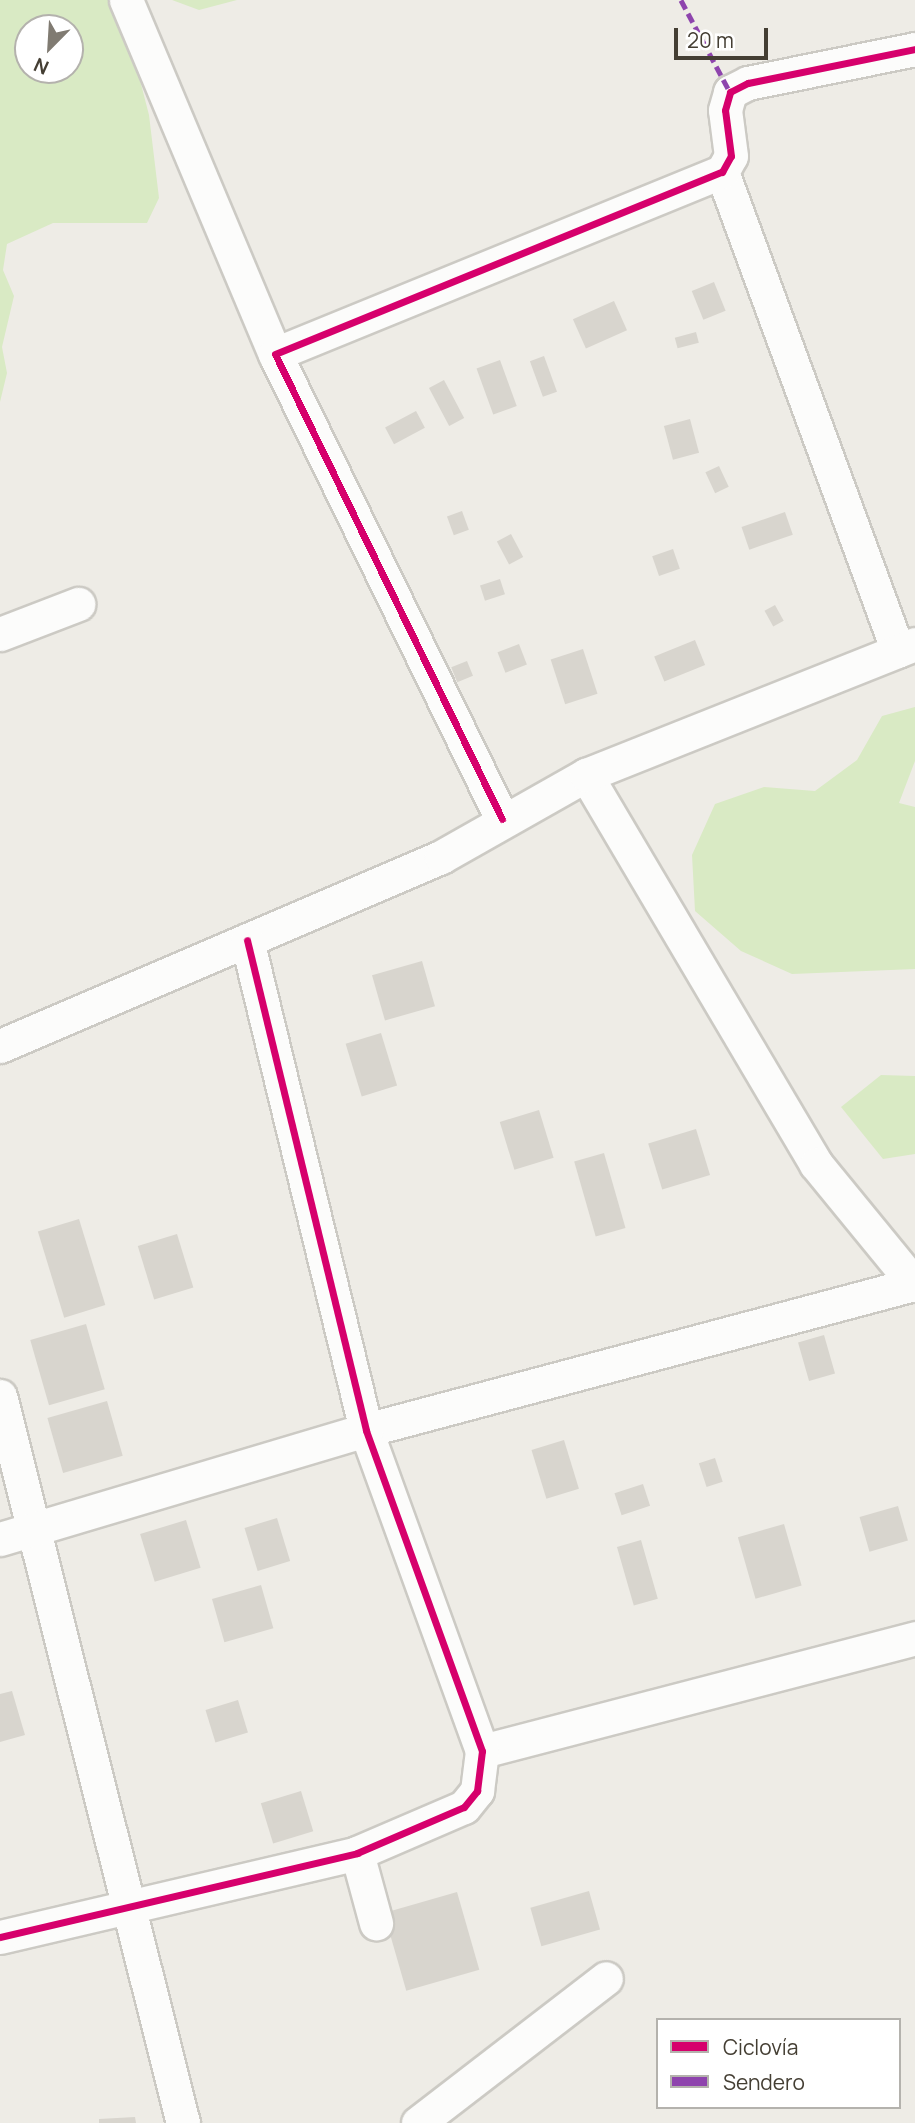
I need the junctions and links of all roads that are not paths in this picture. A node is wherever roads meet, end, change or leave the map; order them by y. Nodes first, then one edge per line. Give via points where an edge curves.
1 (126, 0) edge
2 (915, 49) edge
3 (722, 172) junction
4 (275, 354) junction
5 (78, 604) dead end
6 (0, 634) edge
7 (907, 647) edge
8 (586, 775) junction
9 (502, 819) junction
10 (247, 940) junction
11 (0, 1046) edge
12 (915, 1285) edge
13 (0, 1396) edge
14 (366, 1430) junction
15 (34, 1530) junction
16 (0, 1539) edge
17 (915, 1638) edge
18 (482, 1751) junction
19 (357, 1853) junction
20 (125, 1908) junction
21 (376, 1923) dead end
22 (0, 1937) edge
23 (606, 1978) dead end
24 (183, 2123) edge
25 (418, 2123) edge

1 - 4 street
2 - 3 street via 730,92 724,110 731,156
3 - 4 street
3 - 7 street
4 - 9 street
5 - 6 street
7 - 8 street
8 - 9 street
8 - 12 street via 816,1164
9 - 10 street via 441,857
10 - 11 street
10 - 14 street
12 - 14 street
13 - 15 street
14 - 15 street
14 - 18 street
15 - 16 street
15 - 20 street
17 - 18 street
18 - 19 street via 477,1791 464,1807
19 - 20 street
19 - 21 street
20 - 22 street
20 - 24 street
23 - 25 street

